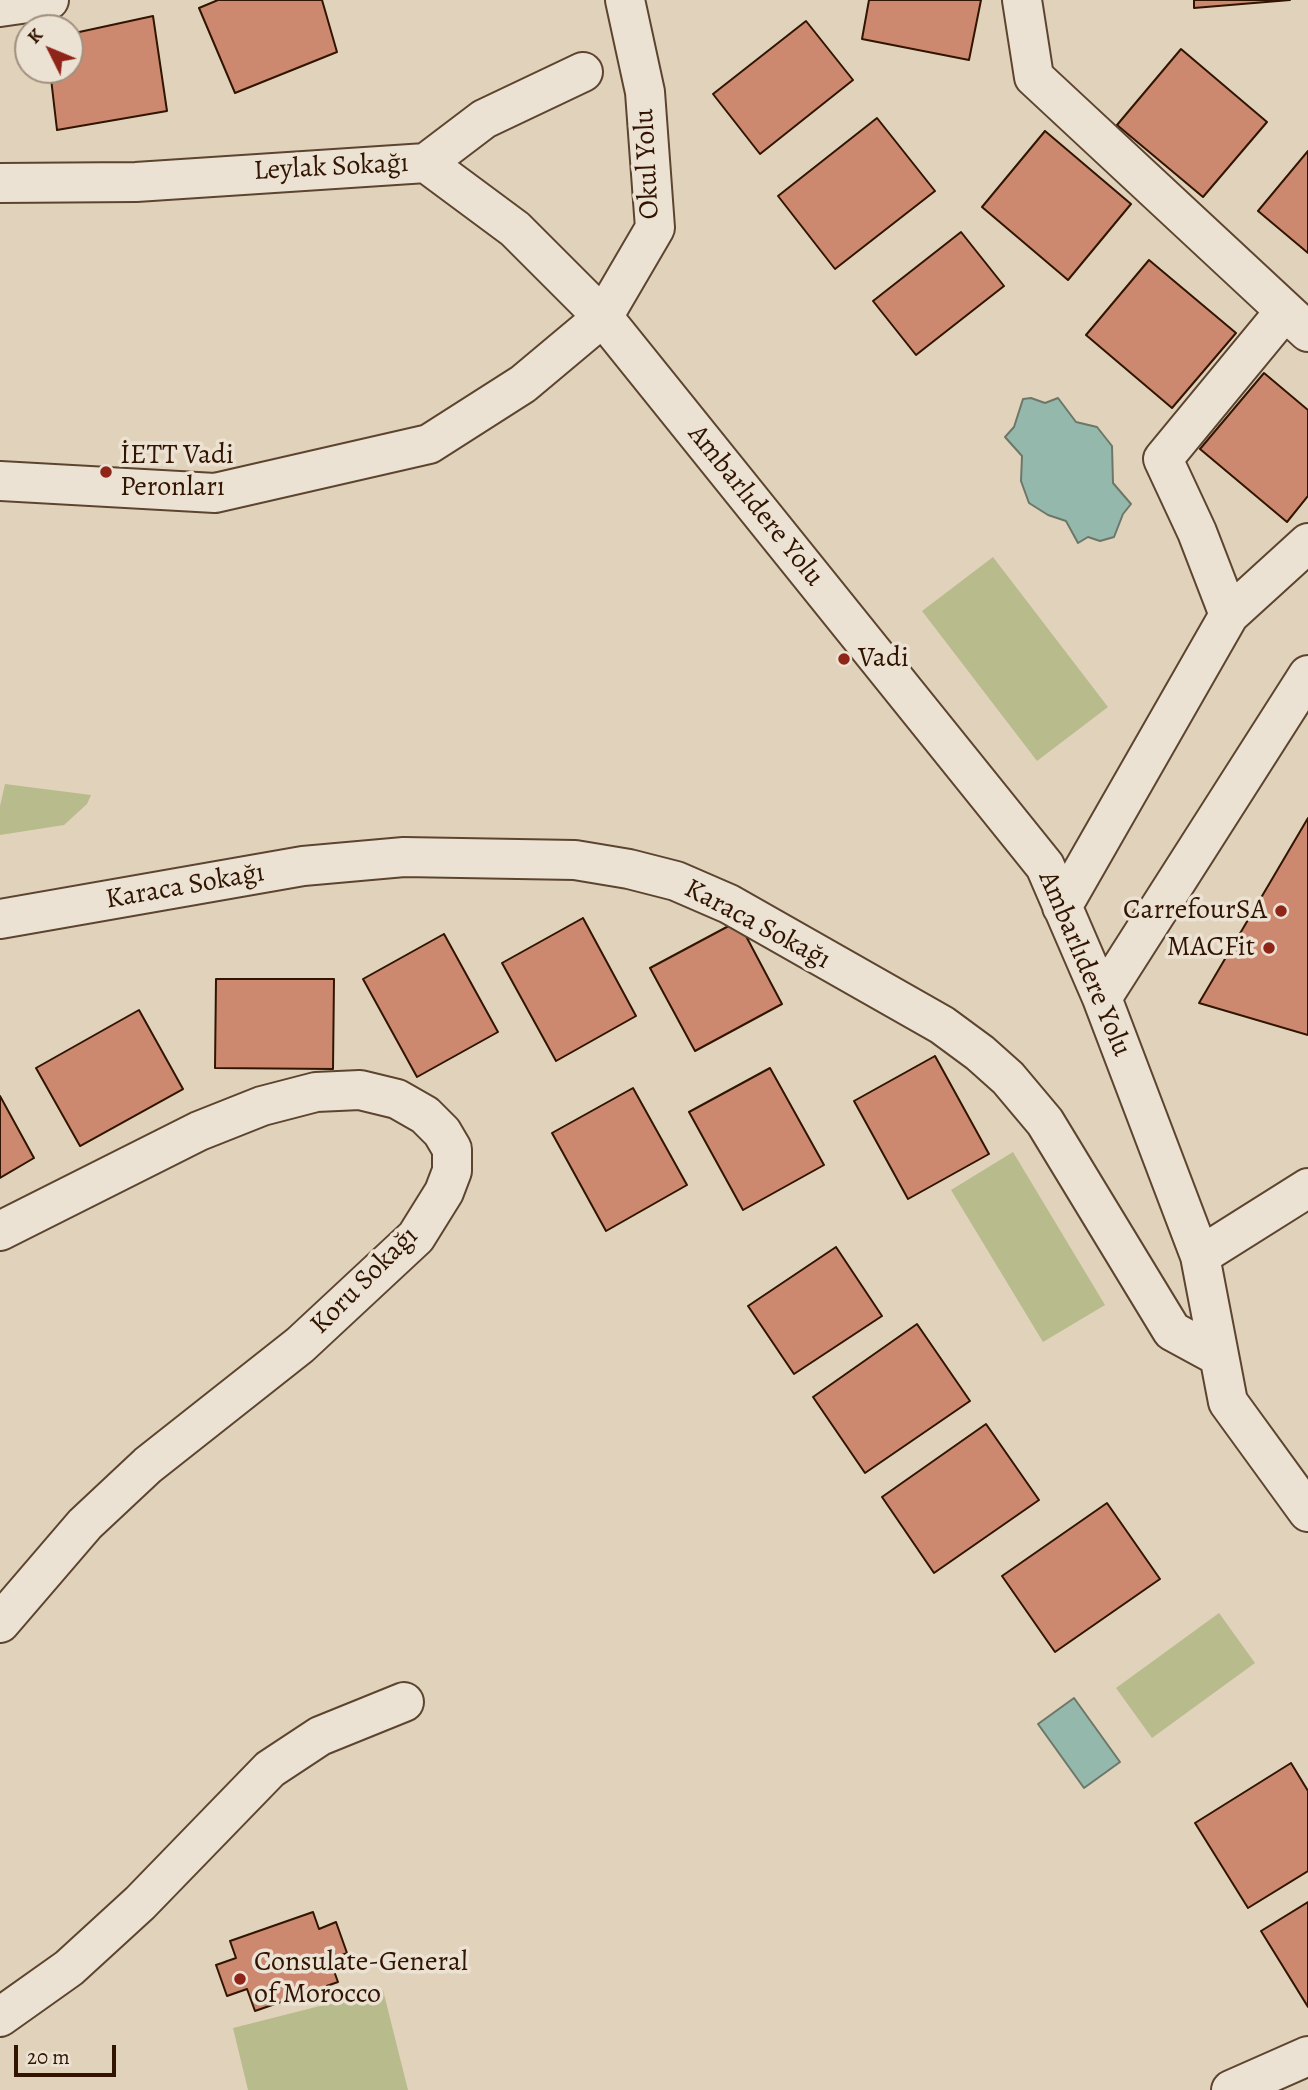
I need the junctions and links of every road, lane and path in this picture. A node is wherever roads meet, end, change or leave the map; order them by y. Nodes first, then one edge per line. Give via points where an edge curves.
1 (49, 0) edge
2 (625, 0) edge
3 (1022, 0) edge
4 (0, 7) edge
5 (583, 72) dead end
6 (426, 163) junction
7 (0, 183) edge
8 (603, 317) junction
9 (1296, 322) edge
10 (0, 481) edge
11 (1308, 543) edge
12 (1229, 615) junction
13 (1308, 675) edge
14 (1062, 907) junction
15 (0, 919) edge
16 (1102, 998) junction
17 (1308, 1188) edge
18 (0, 1231) edge
19 (1200, 1256) junction
20 (1218, 1356) junction
21 (1308, 1512) edge
22 (0, 1623) edge
23 (404, 1702) dead end
24 (0, 2017) edge
25 (1308, 2056) edge
26 (1231, 2090) edge

1 - 4 street
2 - 8 street, Okul Yolu via 645,92 655,228
3 - 9 street via 1034,77
5 - 6 street via 484,119
6 - 7 street, Leylak Sokağı via 136,182
6 - 8 street, Leylak Sokağı via 515,229
8 - 10 street, Okul Yolu via 523,384 429,444 215,493
8 - 14 street, Ambarlıdere Yolu via 1045,866
9 - 12 street via 1163,459
11 - 12 street
12 - 14 street
13 - 16 street
14 - 16 street, Ambarlıdere Yolu
15 - 20 street, Karaca Sokağı via 282,869 392,857 575,860 676,881 729,904 942,1025 989,1061 1045,1122 1172,1331
16 - 19 street, Ambarlıdere Yolu
17 - 19 street
18 - 22 street, Koru Sokağı via 199,1131 262,1105 316,1092 360,1090 397,1099 425,1115 452,1149 452,1171 444,1192 416,1237 300,1345 148,1465 94,1516
19 - 20 street, Ambarlıdere Yolu
20 - 21 street, Ambarlıdere Yolu via 1228,1402
23 - 24 street via 320,1736 270,1769 140,1903 79,1959
25 - 26 street

